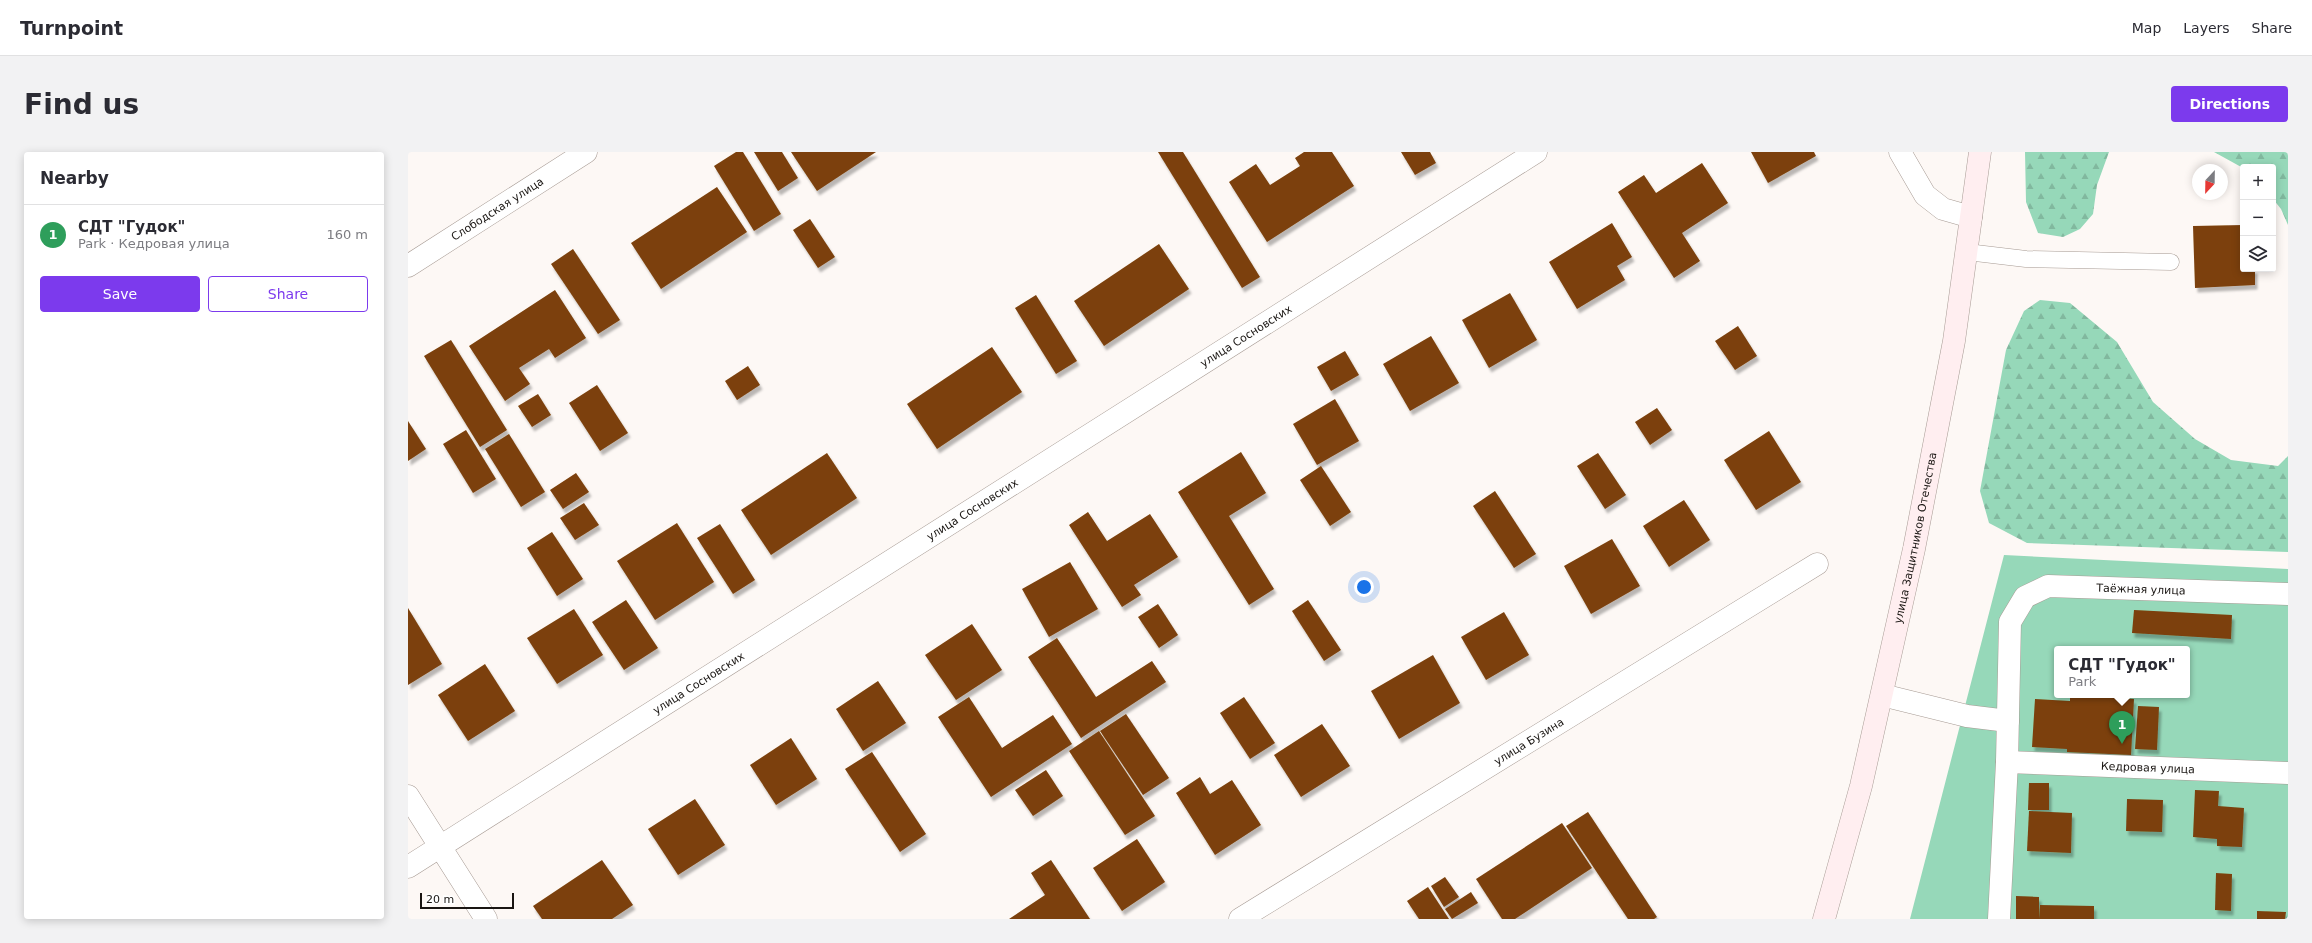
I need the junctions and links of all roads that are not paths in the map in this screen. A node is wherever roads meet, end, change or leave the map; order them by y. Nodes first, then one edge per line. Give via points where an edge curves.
1 (586, 152) edge
2 (1536, 152) edge
3 (1900, 152) edge
4 (1980, 152) edge
5 (1971, 217) junction
6 (1967, 252) junction
7 (2171, 262) dead end
8 (408, 266) edge
9 (1817, 564) dead end
10 (2288, 594) edge
11 (1882, 695) junction
12 (2008, 721) junction
13 (2007, 762) junction
14 (2288, 773) edge
15 (408, 796) edge
16 (441, 846) junction
17 (408, 867) edge
18 (486, 919) edge
19 (1240, 919) edge
20 (1824, 919) edge
21 (1999, 919) edge

1 - 8 street, Слободская улица
2 - 16 street, улица Сосновских
3 - 5 street via 1925,195 1943,209
4 - 5 main road, улица Защитников Отечества
5 - 6 main road, улица Защитников Отечества
6 - 7 lane via 2026,259
6 - 11 main road, улица Защитников Отечества via 1938,429
9 - 19 street, улица Бузина
10 - 12 street, Таёжная улица via 2048,586 2025,597 2010,622
11 - 12 street via 1967,716
11 - 20 main road, улица Защитников Отечества
12 - 13 street
13 - 14 street, Кедровая улица
13 - 21 street
15 - 16 street
16 - 17 street, улица Сосновских
16 - 18 street

